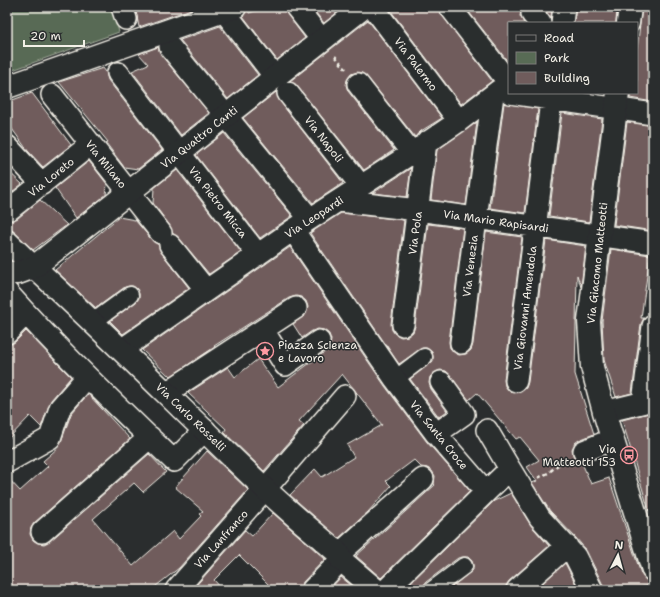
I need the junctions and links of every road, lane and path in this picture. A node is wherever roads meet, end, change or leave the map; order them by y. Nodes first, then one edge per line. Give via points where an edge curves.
1 (296, 7) edge
2 (364, 7) edge
3 (373, 7) edge
4 (450, 7) edge
5 (564, 7) edge
6 (630, 7) edge
7 (230, 9) edge
8 (562, 22) edge
9 (628, 22) edge
10 (322, 40) junction
11 (170, 47) dead end
12 (118, 72) dead end
13 (358, 84) joint
14 (282, 85) junction
15 (7, 87) edge
16 (508, 91) edge
17 (534, 94) edge
18 (52, 95) dead end
19 (552, 96) edge
20 (616, 101) edge
21 (653, 114) edge
22 (226, 116) junction
23 (459, 121) junction
24 (91, 144) junction
25 (7, 146) edge
26 (419, 148) junction
27 (180, 152) junction
28 (42, 184) junction
29 (361, 186) junction
30 (129, 192) junction
31 (339, 201) junction
32 (10, 209) dead end
33 (418, 210) junction
34 (476, 218) junction
35 (301, 224) junction
36 (535, 226) junction
37 (599, 236) junction
38 (7, 241) edge
39 (653, 243) edge
40 (258, 255) junction
41 (34, 267) junction
42 (7, 273) edge
43 (206, 290) junction
44 (7, 292) edge
45 (130, 295) dead end
46 (296, 308) dead end
47 (26, 313) junction
48 (93, 322) junction
49 (403, 325) dead end
50 (653, 326) edge
51 (262, 330) junction
52 (7, 333) edge
53 (319, 341) dead end
54 (461, 343) dead end
55 (121, 350) junction
56 (424, 357) dead end
57 (88, 377) junction
58 (395, 379) junction
59 (516, 381) dead end
60 (441, 382) dead end
61 (166, 394) junction
62 (345, 396) dead end
63 (648, 401) edge
64 (604, 412) junction
65 (205, 430) junction
66 (487, 430) dead end
67 (436, 434) junction
68 (150, 437) junction
69 (613, 440) junction
70 (584, 451) joint
71 (7, 462) edge
72 (515, 478) junction
73 (423, 479) dead end
74 (266, 489) junction
75 (486, 492) junction
76 (42, 532) dead end
77 (567, 546) junction
78 (340, 557) junction
79 (651, 557) edge
80 (464, 566) dead end
81 (176, 590) edge
82 (312, 590) edge
83 (376, 590) edge
84 (386, 590) edge
85 (432, 590) edge
86 (517, 590) edge
87 (592, 590) edge

1 - 10 street
2 - 10 main road, Via Quattro Canti
3 - 23 street, Via Palermo
4 - 16 street
5 - 8 street
6 - 9 main road
7 - 14 street, Via Napoli
7 - 15 main road
10 - 13 path
10 - 14 main road, Via Quattro Canti
11 - 22 street, Via Santa Croce
12 - 27 street, Via Pietro Micca
13 - 26 street
14 - 22 main road, Via Quattro Canti
14 - 29 street, Via Napoli
16 - 23 street, Via Leopardi
16 - 34 street, Via Venezia
17 - 19 street
18 - 24 street, Via Milano
19 - 20 street
19 - 36 street, Via Giovanni Amendola
20 - 21 street
20 - 37 main road, Via Giacomo Matteotti
22 - 27 main road, Via Quattro Canti
22 - 35 street, Via Santa Croce
23 - 26 street, Via Leopardi
24 - 28 street, Via Loreto
24 - 30 street, Via Milano
25 - 28 street
26 - 29 street, Via Leopardi
26 - 33 street, Via Pola
27 - 30 main road, Via Quattro Canti
27 - 40 street, Via Pietro Micca
28 - 32 street, Via Loreto
29 - 31 street, Via Leopardi
30 - 41 main road, Via Quattro Canti
30 - 43 street, Via Milano
31 - 33 street, Via Mario Rapisardi
31 - 35 street, Via Leopardi
33 - 34 street, Via Mario Rapisardi
33 - 49 street, Via Pola
34 - 36 street, Via Mario Rapisardi
34 - 54 street, Via Venezia
35 - 40 street, Via Leopardi
35 - 58 street, Via Santa Croce
36 - 37 street, Via Mario Rapisardi
36 - 59 street, Via Giovanni Amendola
37 - 39 street, Via Mario Rapisardi
37 - 64 main road, Via Giacomo Matteotti via 589,321 592,366
38 - 41 street, Via Carlo Rosselli
40 - 43 street, Via Leopardi
41 - 42 main road via 18,273
41 - 48 main road, Via Carlo Rosselli
43 - 55 street, Via Leopardi
44 - 47 street
45 - 48 street
46 - 51 street
47 - 52 street
47 - 57 street
48 - 55 main road, Via Carlo Rosselli
50 - 63 street
51 - 53 street via 285,365
51 - 61 street
55 - 61 main road, Via Carlo Rosselli
56 - 58 street
57 - 68 street
57 - 71 street via 60,408 50,438
58 - 67 street, Via Santa Croce
60 - 67 street via 464,414
61 - 65 main road, Via Carlo Rosselli
62 - 74 street, Via Lanfranco
63 - 64 street
64 - 69 main road, Via Giacomo Matteotti
65 - 68 street via 174,461
65 - 74 main road, Via Carlo Rosselli
66 - 72 street
67 - 75 street, Via Santa Croce
68 - 76 street
69 - 70 street
69 - 79 main road, Via Giacomo Matteotti
70 - 72 path via 569,456 548,473
72 - 75 street
72 - 77 street via 540,518
73 - 78 street
74 - 78 main road, Via Carlo Rosselli
74 - 81 street, Via Lanfranco
75 - 84 street
77 - 86 street
77 - 87 street via 575,556
78 - 82 street
78 - 83 main road, Via Carlo Rosselli
80 - 85 street

